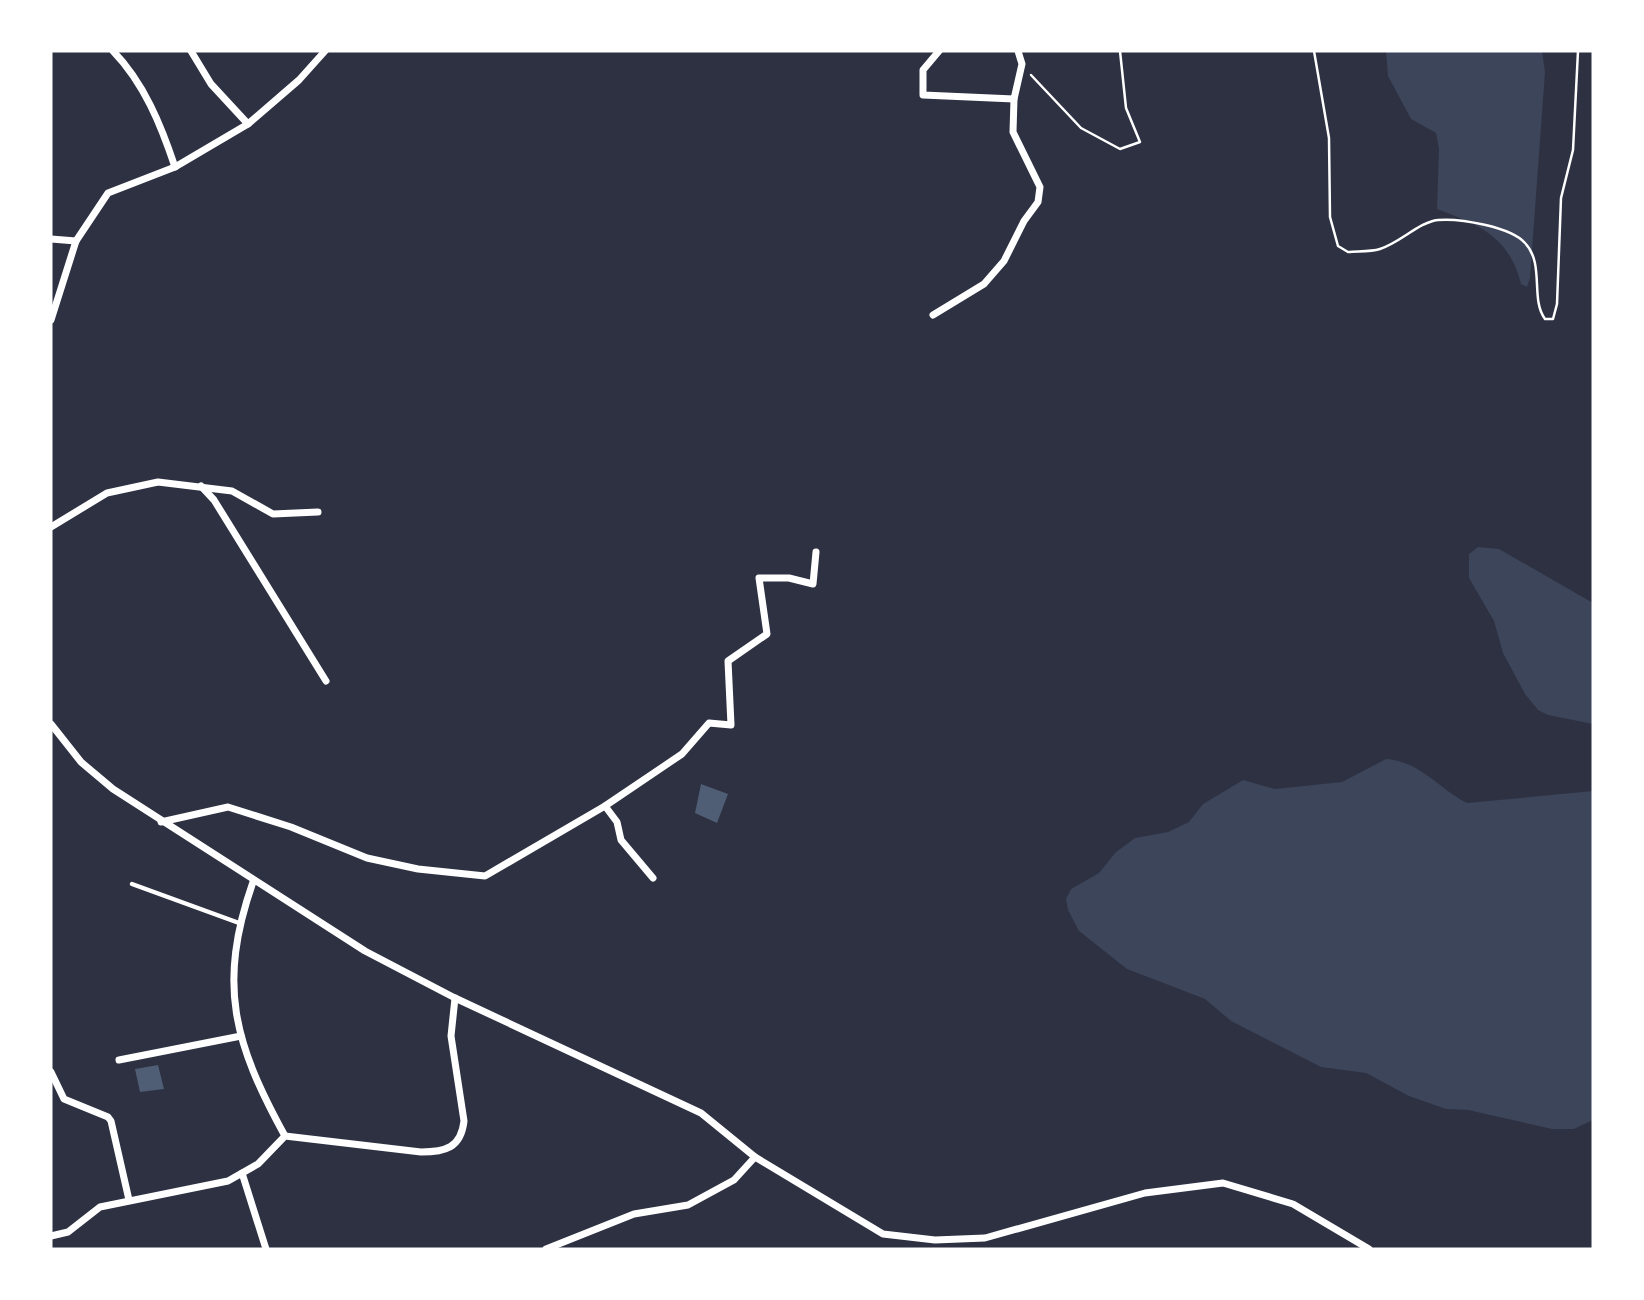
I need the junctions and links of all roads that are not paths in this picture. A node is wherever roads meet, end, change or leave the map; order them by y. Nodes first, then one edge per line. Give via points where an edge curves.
1 (113, 51) edge
2 (191, 51) edge
3 (325, 51) edge
4 (939, 51) edge
5 (1018, 51) edge
6 (1014, 99) junction
7 (248, 124) junction
8 (175, 167) junction
9 (51, 239) edge
10 (76, 241) junction
11 (933, 315) dead end
12 (51, 320) edge
13 (201, 485) junction
14 (318, 512) dead end
15 (51, 527) edge
16 (816, 552) dead end
17 (326, 681) dead end
18 (51, 724) edge
19 (605, 806) junction
20 (161, 822) junction
21 (653, 878) dead end
22 (253, 882) junction
23 (132, 884) dead end
24 (239, 923) junction
25 (455, 998) junction
26 (241, 1036) junction
27 (120, 1060) dead end
28 (51, 1072) edge
29 (285, 1136) junction
30 (755, 1157) junction
31 (242, 1173) junction
32 (129, 1200) junction
33 (51, 1236) edge
34 (265, 1249) edge
35 (546, 1249) edge
36 (1368, 1249) edge

1 - 8 street via 158,118
2 - 7 street via 211,84
3 - 7 street
4 - 6 street via 923,69 923,95
5 - 6 street via 1022,64
6 - 11 street via 1013,132 1040,187 1038,202 1004,261 984,284
7 - 8 street
8 - 10 street via 108,193
9 - 10 street
10 - 12 street
13 - 14 street via 232,491 273,514
13 - 15 street via 158,482 107,493
13 - 17 street
16 - 19 street via 813,584 759,578 768,634 728,661 731,724 709,723 682,754
18 - 20 street via 81,762
19 - 20 street via 485,876 367,858 228,807
19 - 21 street via 617,822 621,840
20 - 22 street
22 - 24 street
22 - 25 street via 365,951
23 - 24 lane
24 - 26 street via 232,972
25 - 29 street via 452,1037 464,1121 456,1144 443,1152 421,1152
25 - 30 street via 701,1113
26 - 27 street
26 - 29 street via 261,1093
28 - 32 street via 64,1100 108,1116
29 - 31 street via 258,1164
30 - 35 street via 734,1180 688,1205 634,1214
30 - 36 street via 883,1234 935,1240 985,1238 1145,1193 1223,1183 1293,1204
31 - 32 street via 195,1190
31 - 34 street
32 - 33 street via 100,1207 68,1232

